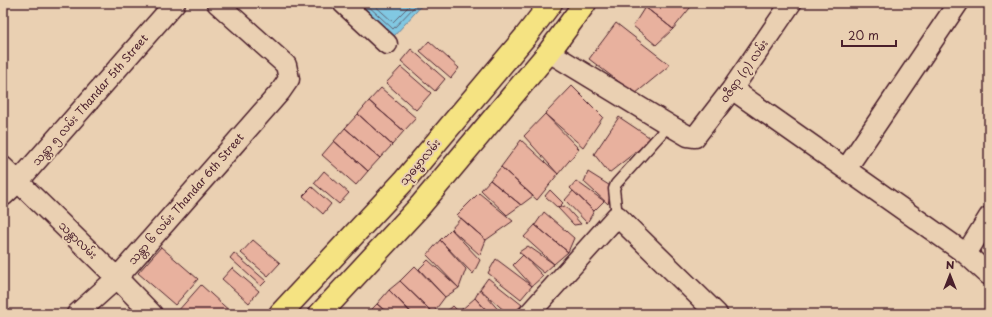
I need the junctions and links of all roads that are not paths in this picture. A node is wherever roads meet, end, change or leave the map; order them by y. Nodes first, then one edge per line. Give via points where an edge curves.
1 (175, 3) edge
2 (218, 3) edge
3 (343, 3) edge
4 (550, 3) edge
5 (585, 3) edge
6 (791, 3) edge
7 (958, 3) edge
8 (387, 44) dead end
9 (549, 52) junction
10 (732, 89) junction
11 (669, 125) junction
12 (3, 167) edge
13 (846, 169) junction
14 (18, 182) junction
15 (3, 196) edge
16 (617, 216) junction
17 (989, 217) edge
18 (966, 254) junction
19 (989, 275) edge
20 (117, 278) junction
21 (77, 314) edge
22 (152, 314) edge
23 (280, 314) edge
24 (320, 314) edge
25 (529, 314) edge
26 (716, 314) edge

1 - 14 street, သန္တာ ၅ လမ်း Thandar 5th Street
2 - 20 street, သန္တာ ၆ လမ်း Thandar 6th Street via 286,65 289,79
3 - 8 street
4 - 23 main road, သုဓမ္မာလမ်း via 525,37 403,182
5 - 9 main road
6 - 10 street, ၀ဇီရာ (၇) လမ်း
7 - 13 street
9 - 11 street
9 - 24 main road via 420,206
10 - 11 street, ၀ဇီရာ (၇) လမ်း via 695,137 688,136
10 - 13 street
11 - 16 lane via 616,184 614,189
12 - 14 street, သန္တာလမ်း
13 - 18 street
14 - 15 street, သန္တာ ၅ လမ်း Thandar 5th Street
14 - 20 street, သန္တာလမ်း
16 - 25 street
16 - 26 street
17 - 18 street
18 - 19 street
20 - 21 street, သန္တာ ၆ လမ်း Thandar 6th Street
20 - 22 street, သန္တာလမ်း

